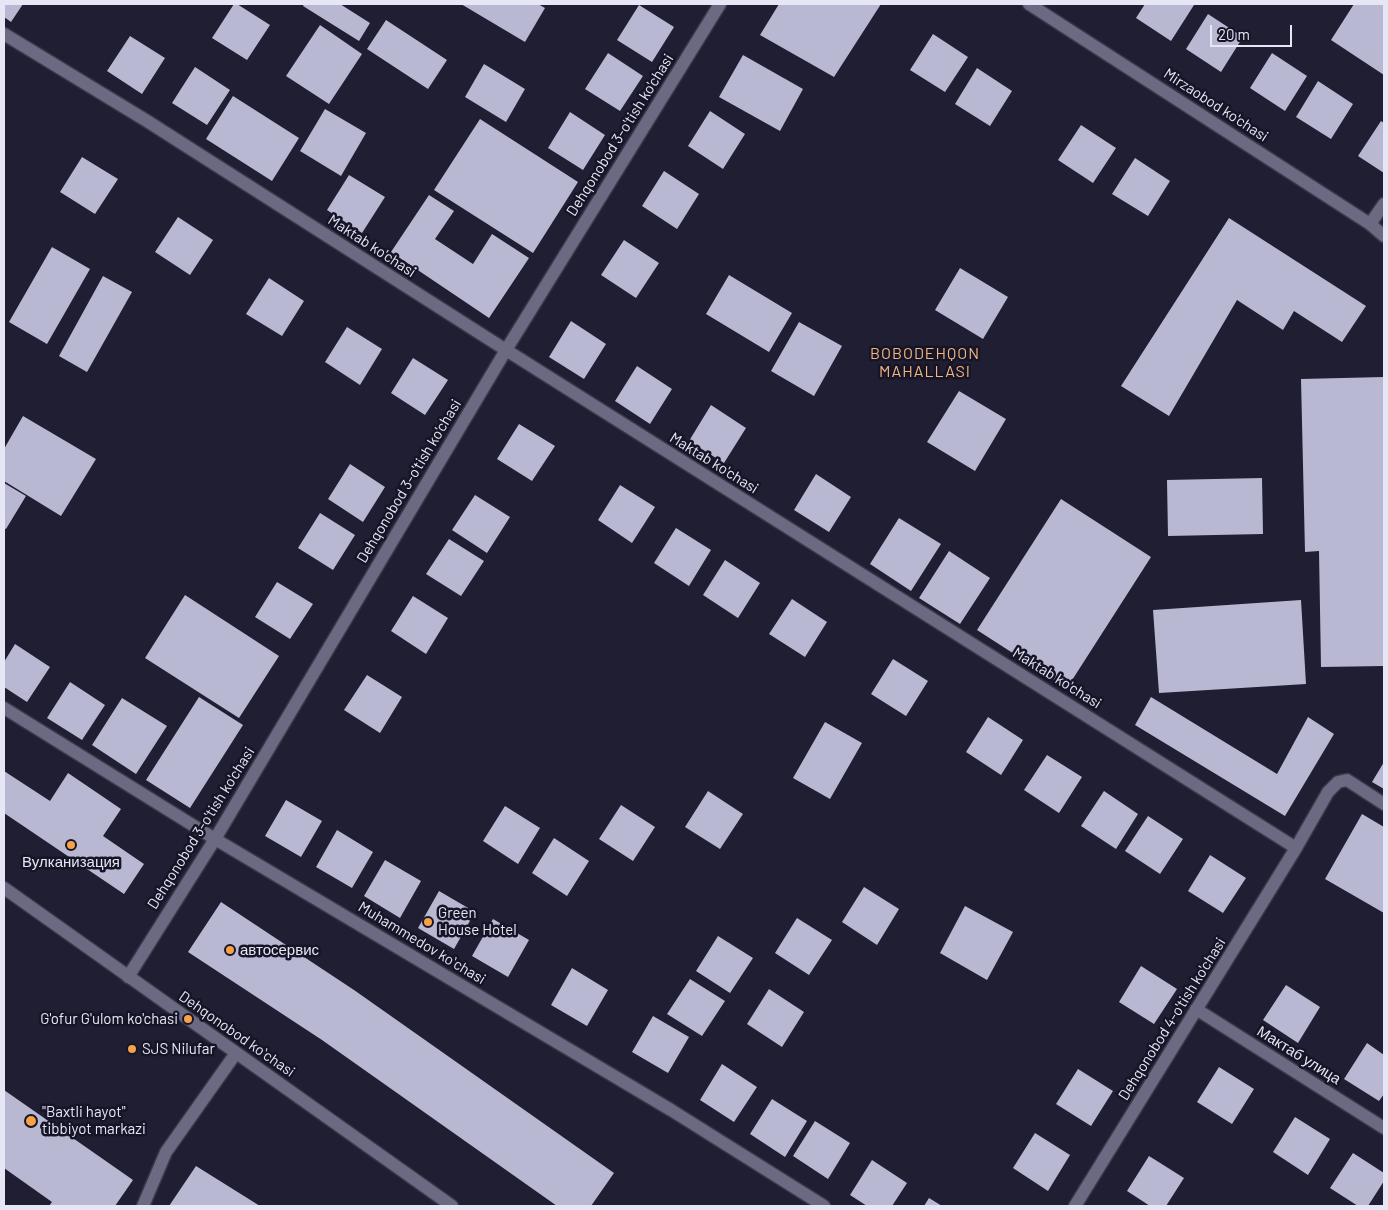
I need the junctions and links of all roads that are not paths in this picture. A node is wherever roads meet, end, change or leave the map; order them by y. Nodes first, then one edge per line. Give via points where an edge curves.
1 (720, 4) edge
2 (1029, 4) edge
3 (4, 34) edge
4 (1384, 204) edge
5 (1370, 224) junction
6 (1384, 236) edge
7 (506, 350) junction
8 (4, 708) edge
9 (1384, 804) edge
10 (215, 840) junction
11 (1296, 848) junction
12 (4, 888) edge
13 (128, 976) junction
14 (1196, 1009) junction
15 (236, 1054) junction
16 (1384, 1128) edge
17 (143, 1206) edge
18 (452, 1206) edge
19 (824, 1206) edge
20 (1075, 1206) edge

1 - 7 street, Dehqonobod 3-o'tish ko'chasi
2 - 5 street, Mirzaobod ko'chasi
3 - 7 street, Maktab ko'chasi via 147,121
4 - 5 street
5 - 6 street, Mirzaobod ko'chasi
7 - 10 street, Dehqonobod 3-o'tish ko'chasi
7 - 11 street, Maktab ko'chasi
8 - 10 street, Muhammedov koʻchasi
9 - 11 street via 1347,780 1338,782 1328,792
10 - 13 street, Dehqonobod 3-o'tish ko'chasi
10 - 19 street, Muhammedov koʻchasi via 663,1105
11 - 14 street, Dehqonobod 4-o'tish ko'chasi
12 - 13 street, Dehqonobod koʻchasi
13 - 15 street, Dehqonobod koʻchasi
14 - 16 street, Мактаб улица
14 - 20 street, Dehqonobod 4-o'tish ko'chasi
15 - 17 street via 166,1152
15 - 18 street, Dehqonobod koʻchasi

